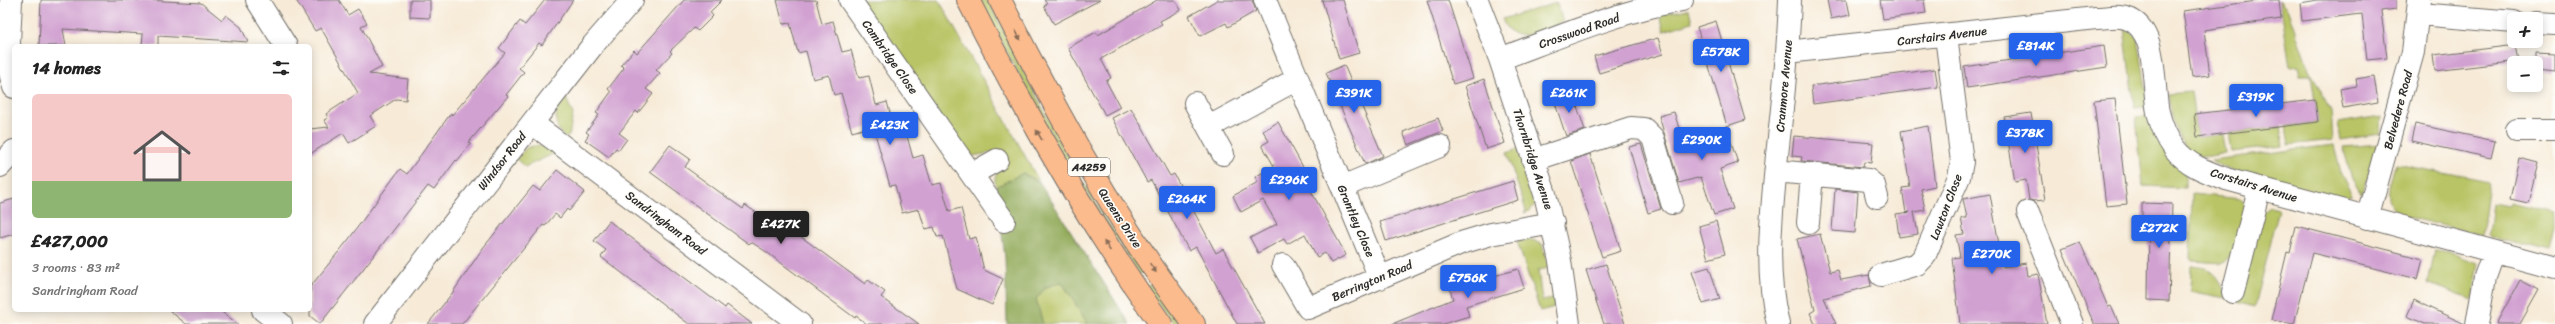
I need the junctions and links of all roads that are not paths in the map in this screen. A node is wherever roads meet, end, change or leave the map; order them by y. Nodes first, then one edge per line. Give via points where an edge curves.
1 (10, 0) edge
2 (257, 0) edge
3 (632, 0) edge
4 (850, 0) edge
5 (968, 0) edge
6 (1000, 0) edge
7 (1265, 0) edge
8 (1477, 0) edge
9 (1682, 0) edge
10 (1790, 0) edge
11 (2419, 7) edge
12 (2507, 21) edge
13 (2543, 23) edge
14 (2555, 24) edge
15 (1946, 36) junction
16 (285, 44) edge
17 (1788, 52) junction
18 (1500, 59) junction
19 (1297, 79) junction
20 (12, 80) edge
21 (1195, 103) dead end
22 (532, 123) junction
23 (1209, 127) junction
24 (2517, 130) dead end
25 (2555, 130) edge
26 (1440, 146) dead end
27 (12, 153) edge
28 (1223, 154) dead end
29 (996, 160) dead end
30 (1533, 160) junction
31 (0, 166) edge
32 (1776, 171) junction
33 (972, 174) junction
34 (1812, 174) junction
35 (1342, 187) junction
36 (2260, 189) junction
37 (1877, 198) dead end
38 (1672, 203) dead end
39 (2028, 212) dead end
40 (2367, 218) junction
41 (1004, 221) dead end
42 (1553, 223) junction
43 (1808, 223) dead end
44 (2494, 252) junction
45 (1283, 265) dead end
46 (2555, 268) edge
47 (1881, 275) dead end
48 (1380, 278) junction
49 (2233, 292) dead end
50 (266, 312) edge
51 (796, 323) edge
52 (281, 324) edge
53 (375, 324) edge
54 (1161, 324) edge
55 (1194, 324) edge
56 (1569, 324) edge
57 (1778, 324) edge
58 (2072, 324) edge
59 (2477, 324) edge

1 - 20 street via 8,65
2 - 16 street
3 - 22 street, Windsor Road via 593,44
4 - 33 street, Cambridge Close
54 -> 5 main road, A4259 via 1071,190 1023,106
6 -> 55 main road, Queens Drive / A4259 via 1095,178 1138,246
7 - 19 street, Grantley Close
8 - 18 street, Thornbridge Avenue
9 - 18 street, Crosswood Road via 1603,22
10 - 17 street, Cranmore Avenue
11 - 12 street
11 - 40 street, Belvedere Road via 2413,52
13 - 14 street
15 - 17 street, Carstairs Avenue
15 - 36 street, Carstairs Avenue via 2096,18 2120,17 2132,21 2138,25 2148,41 2160,120 2173,147 2193,165 2226,179
15 - 47 street, Lawton Close via 1962,162 1959,177 1924,257 1917,264
17 - 32 street, Cranmore Avenue
18 - 30 street, Thornbridge Avenue
19 - 23 street
19 - 35 street, Grantley Close
21 - 23 street
22 - 51 street, Sandringham Road
22 - 53 street, Windsor Road
23 - 28 street
24 - 25 street
26 - 35 street
27 - 31 street
29 - 33 street
30 - 38 street via 1631,128 1644,129 1653,138
30 - 42 street, Thornbridge Avenue
32 - 34 street
32 - 57 street, Cranmore Avenue via 1768,262
33 - 41 street, Cambridge Close
34 - 37 street via 1868,180 1874,185
34 - 43 street
35 - 48 street, Grantley Close
36 - 40 street, Carstairs Avenue
36 - 49 street
39 - 58 street
40 - 44 street, Carstairs Avenue
42 - 48 street, Berrington Road via 1490,234 1461,243
42 - 56 street, Thornbridge Avenue
44 - 46 street, Carstairs Avenue
44 - 59 street via 2485,277
45 - 48 street, Berrington Road via 1308,308
50 - 52 street

